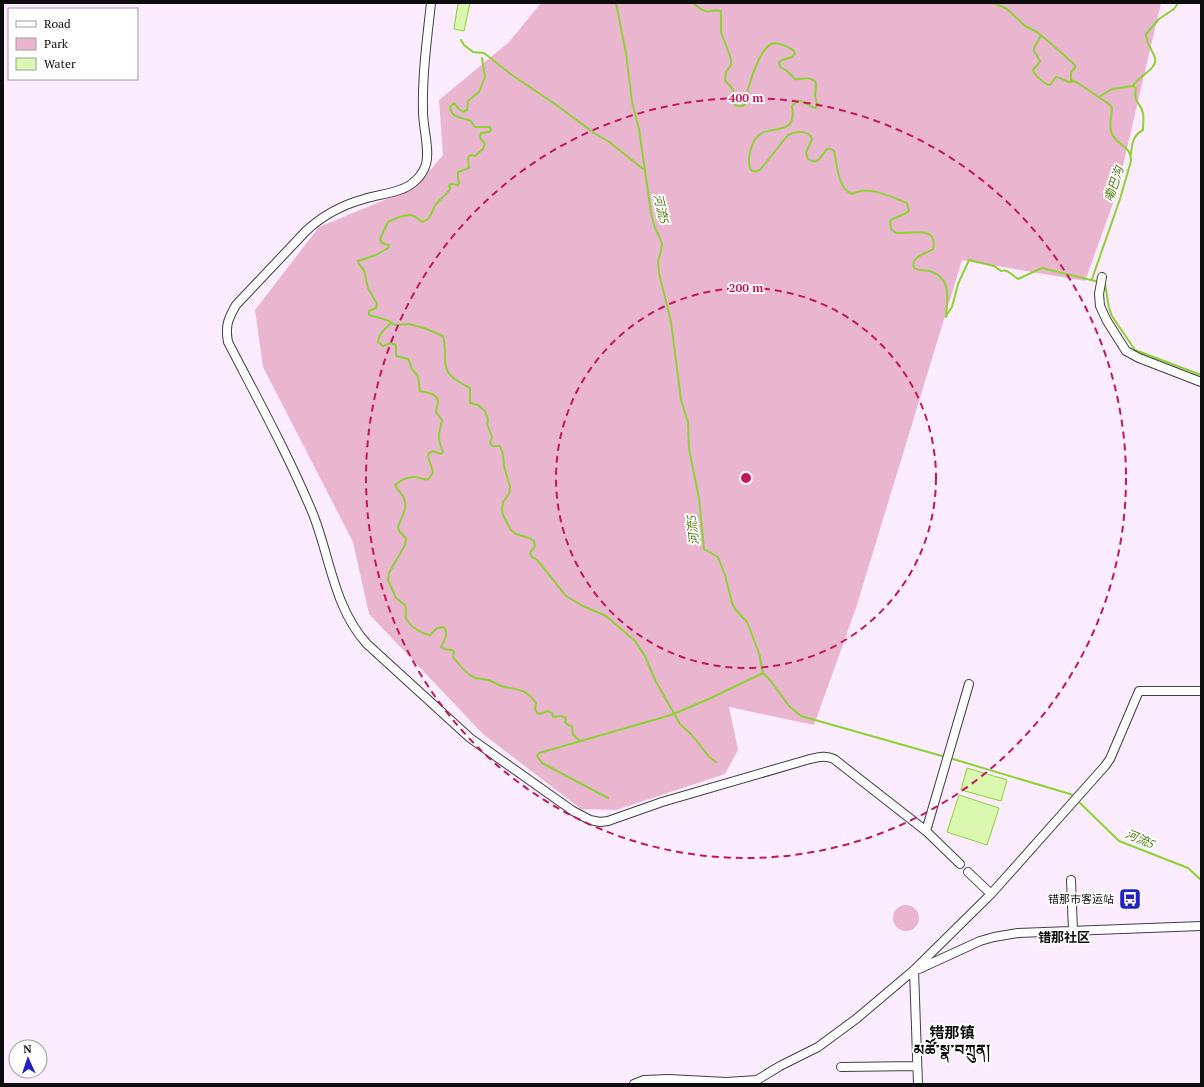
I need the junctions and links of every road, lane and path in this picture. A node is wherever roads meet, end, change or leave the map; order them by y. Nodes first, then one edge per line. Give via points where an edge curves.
1 (431, 3) edge
2 (1102, 277) dead end
3 (1201, 382) edge
4 (968, 684) dead end
5 (1201, 692) edge
6 (926, 831) junction
7 (960, 864) dead end
8 (968, 872) dead end
9 (1071, 880) dead end
10 (991, 894) junction
11 (1201, 926) edge
12 (1073, 931) junction
13 (914, 970) junction
14 (917, 1066) junction
15 (841, 1067) dead end
16 (634, 1084) edge
17 (918, 1084) edge

1 - 6 street via 423,87 427,153 424,170 418,179 401,190 363,199 334,211 315,223 236,305 226,328 228,342 302,487 318,527 341,602 358,635 470,738 573,811 590,820 608,821 662,802 824,756 834,759
2 - 3 street via 1100,306 1126,351
4 - 6 street
5 - 10 street via 1139,691 1105,766
6 - 7 street
8 - 10 street
9 - 12 street
10 - 13 street
11 - 12 street
12 - 13 street via 1018,933 994,937
13 - 14 street
13 - 16 street via 818,1047 757,1080 726,1082 669,1078 644,1080
14 - 15 street
14 - 17 street

